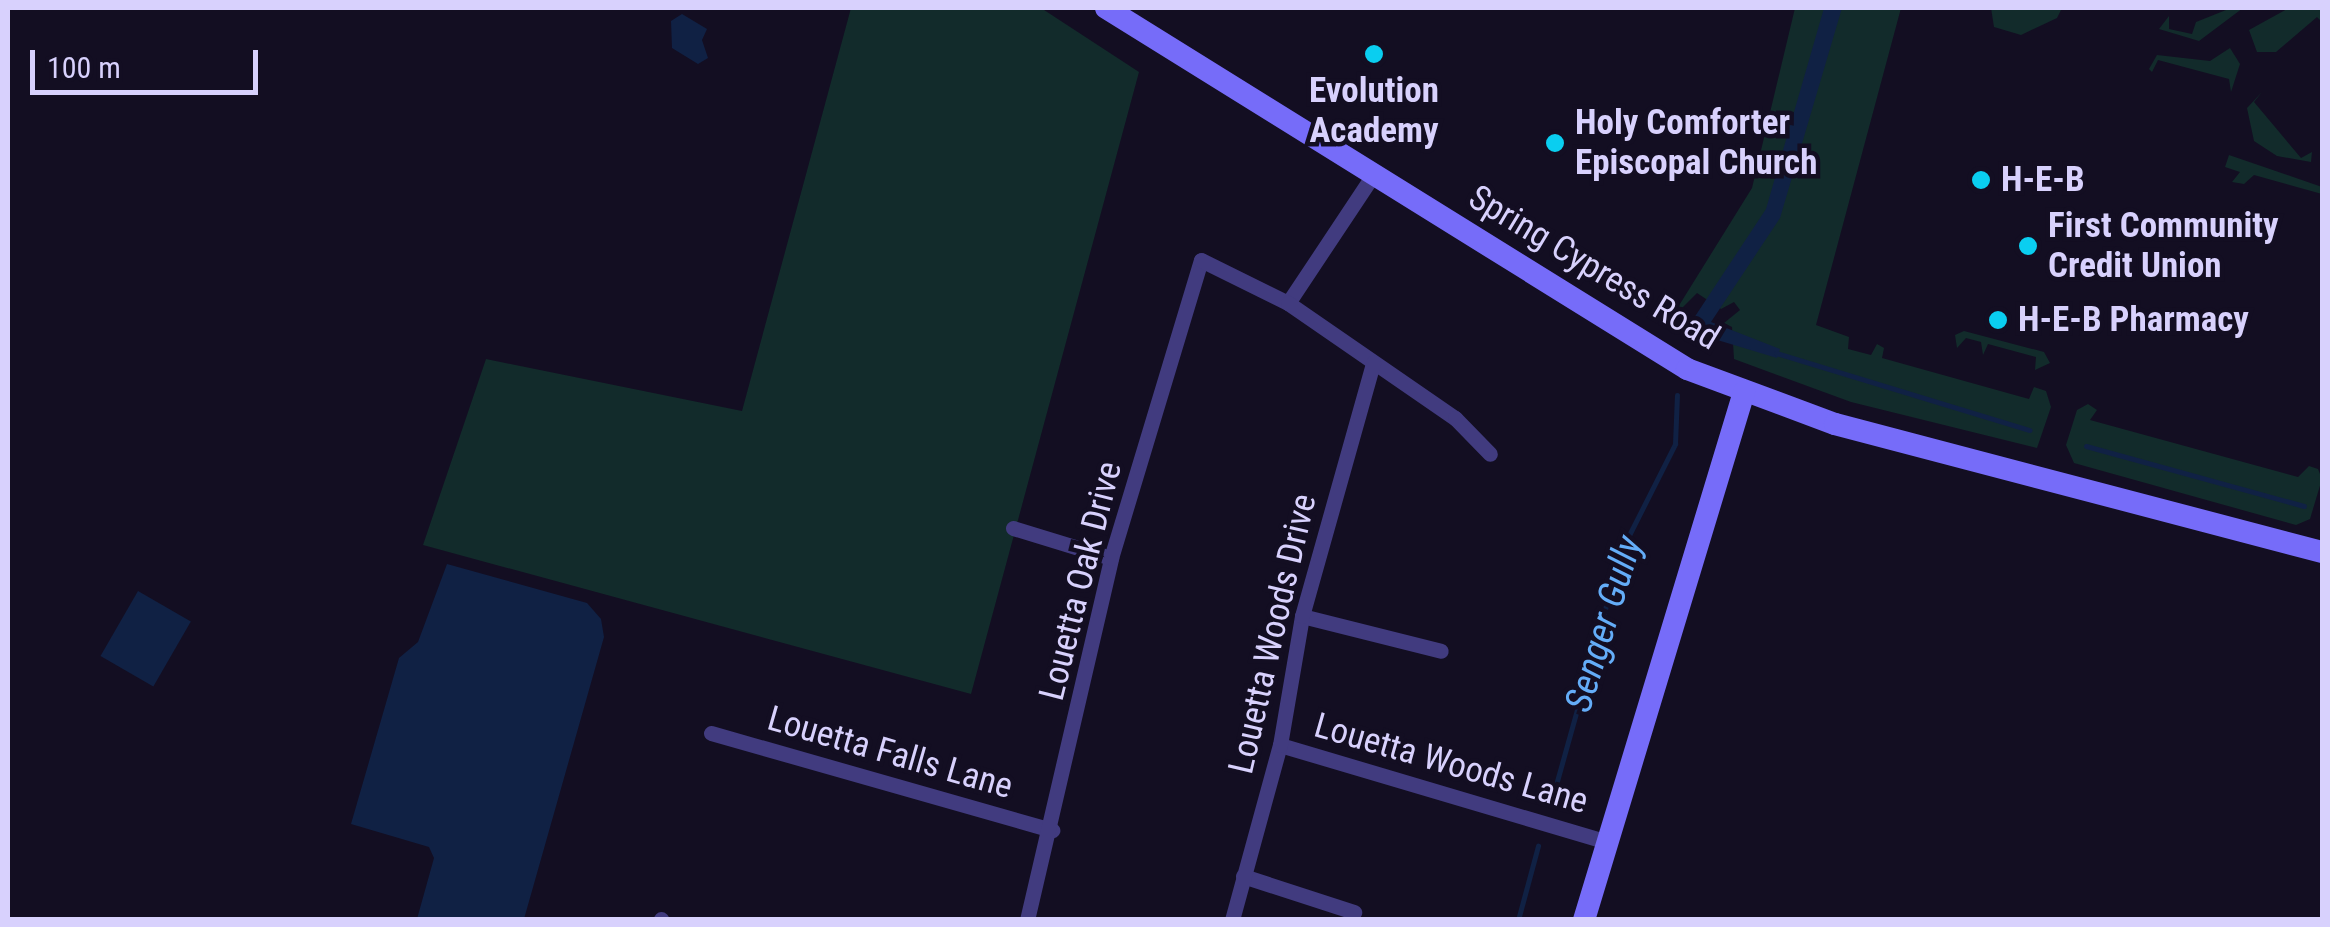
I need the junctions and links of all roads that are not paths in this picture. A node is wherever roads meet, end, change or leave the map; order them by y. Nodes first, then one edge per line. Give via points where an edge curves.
1 (1121, 12) edge
2 (1373, 175) junction
3 (1288, 303) junction
4 (1373, 363) junction
5 (1744, 392) junction
6 (1490, 454) dead end
7 (1014, 528) dead end
8 (2322, 552) edge
9 (1111, 558) junction
10 (1302, 616) junction
11 (1442, 652) dead end
12 (711, 733) dead end
13 (1280, 745) junction
14 (1052, 830) junction
15 (1605, 841) junction
16 (1243, 876) junction
17 (1354, 912) dead end
18 (1027, 920) edge
19 (1232, 920) edge
20 (1584, 920) edge

1 - 2 main road, Spring Cypress Road
2 - 3 street
2 - 5 main road, Spring Cypress Road via 1610,324 1687,369
3 - 4 street
3 - 9 street, Louetta Oak Drive via 1200,260
4 - 6 street via 1455,418
4 - 10 street, Louetta Woods Drive
5 - 8 main road, Spring Cypress Road via 1955,458 2048,476
5 - 15 main road
7 - 9 street
9 - 14 street, Louetta Oak Drive
10 - 11 street
10 - 13 street, Louetta Woods Drive
12 - 14 street, Louetta Falls Lane
13 - 15 street, Louetta Woods Lane
13 - 16 street, Louetta Woods Drive
14 - 18 street, Louetta Oak Drive
15 - 20 main road
16 - 17 street
16 - 19 street, Louetta Woods Drive

